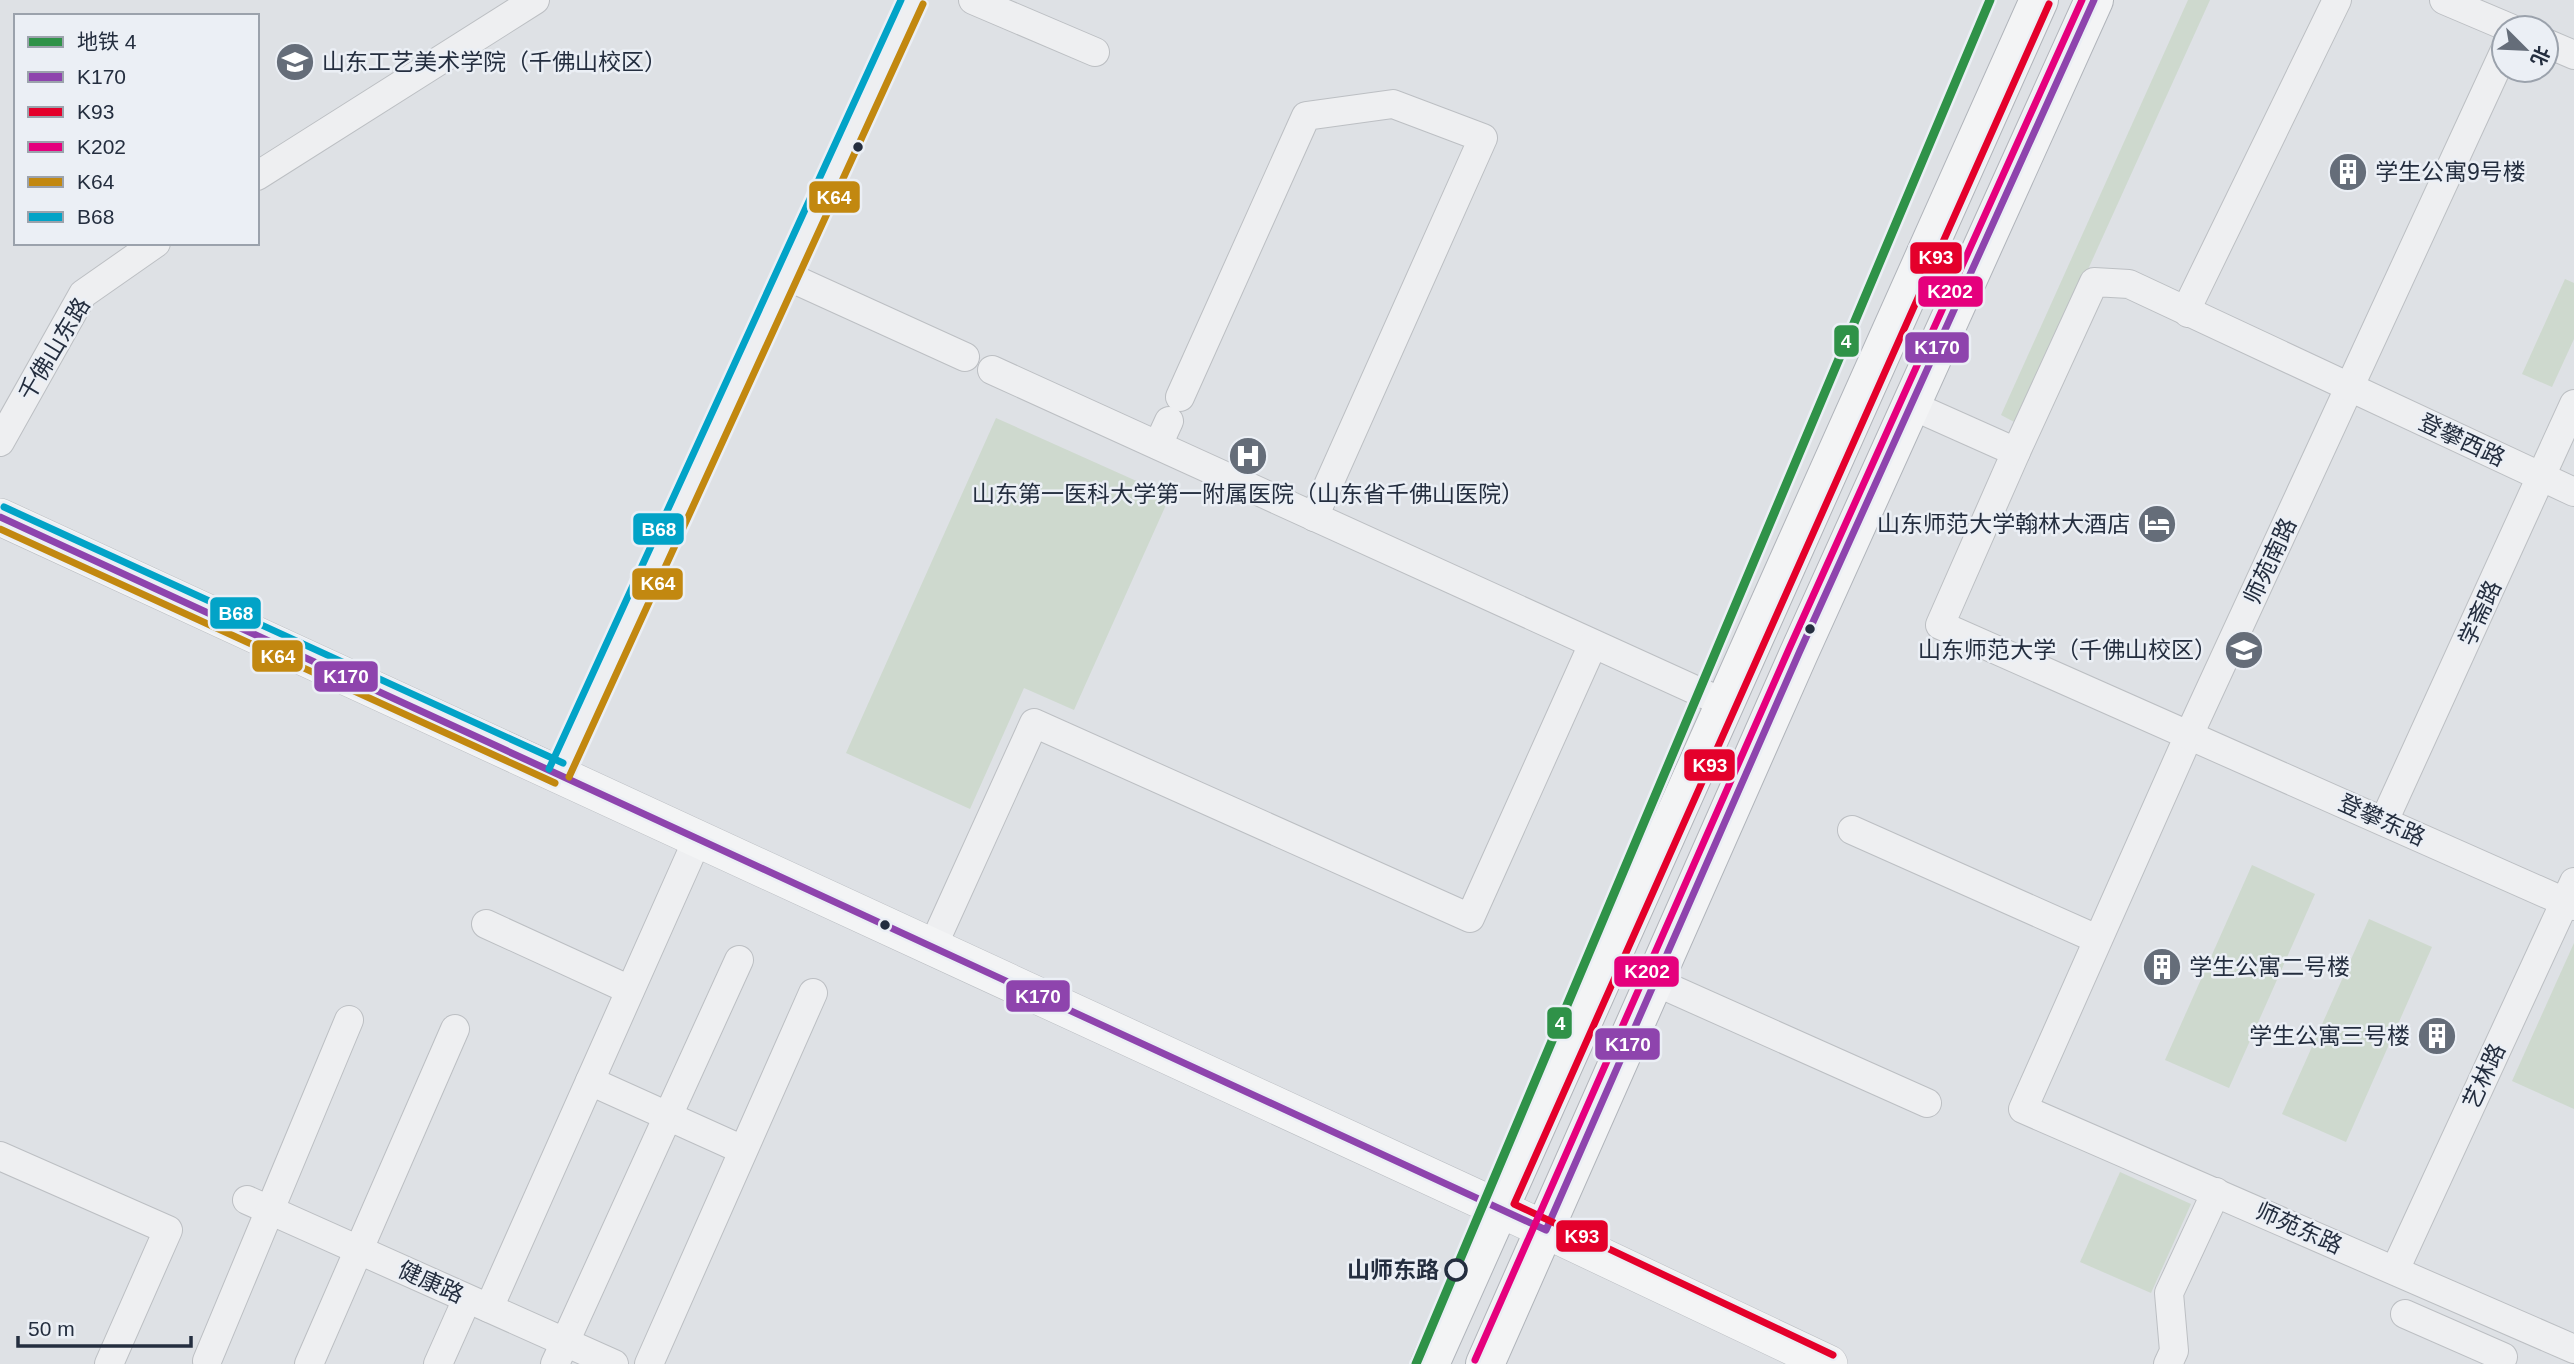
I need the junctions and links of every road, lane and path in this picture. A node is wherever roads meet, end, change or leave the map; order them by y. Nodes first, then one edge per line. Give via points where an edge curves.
1 (535, 0) edge
2 (912, 0) edge
3 (973, 0) edge
4 (2039, 0) edge
5 (2094, 0) edge
6 (2336, 0) edge
7 (2444, 0) edge
8 (2490, 20) edge
9 (1095, 52) dead end
10 (2490, 83) edge
11 (259, 175) edge
12 (153, 245) edge
13 (787, 276) junction
14 (2188, 313) junction
15 (965, 358) dead end
16 (992, 370) dead end
17 (2350, 389) junction
18 (2574, 404) edge
19 (1913, 406) junction
20 (1169, 421) junction
21 (0, 442) edge
22 (2016, 452) junction
23 (2542, 477) junction
24 (2574, 492) edge
25 (0, 517) edge
26 (1314, 517) junction
27 (1593, 644) junction
28 (1726, 704) junction
29 (2189, 735) junction
30 (559, 773) junction
31 (2384, 821) junction
32 (1852, 830) dead end
33 (698, 838) junction
34 (2571, 896) edge
35 (486, 924) dead end
36 (2098, 939) junction
37 (932, 948) junction
38 (739, 960) dead end
39 (1656, 982) junction
40 (630, 990) junction
41 (813, 993) dead end
42 (348, 1020) dead end
43 (455, 1029) dead end
44 (590, 1081) junction
45 (1927, 1103) dead end
46 (2023, 1109) joint
47 (667, 1116) junction
48 (743, 1150) junction
49 (0, 1156) edge
50 (2216, 1192) junction
51 (258, 1205) junction
52 (1500, 1209) junction
53 (1546, 1230) junction
54 (358, 1250) junction
55 (2395, 1270) junction
56 (478, 1303) junction
57 (2405, 1314) dead end
58 (2518, 1324) junction
59 (2574, 1349) edge
60 (560, 1353) edge
61 (207, 1361) dead end
62 (2502, 1361) edge
63 (109, 1364) edge
64 (309, 1364) edge
65 (438, 1364) edge
66 (614, 1364) edge
67 (649, 1364) edge
68 (1430, 1364) edge
69 (1485, 1364) edge
70 (1829, 1364) edge
71 (2168, 1364) edge

1 - 11 street
2 - 13 street
3 - 9 street
4 - 28 highway
5 - 19 highway
6 - 14 street
7 - 8 street
10 - 17 street, 师苑南路
12 - 21 street, 千佛山东路 via 83,294
13 - 15 street
13 - 30 street
14 - 17 street, 登攀西路
14 - 22 street, 登攀西路 via 2129,284 2094,282
16 - 20 street
17 - 23 street, 登攀西路
17 - 29 street, 师苑南路
18 - 23 street, 学斋路
19 - 22 street
19 - 39 highway
20 - 26 street
20 - 26 street via 1306,116 1393,104 1483,138
22 - 29 street, 登攀东路 via 1940,625
23 - 24 street, 登攀西路
23 - 31 street, 学斋路
25 - 30 main road
26 - 27 street
27 - 28 street
27 - 37 street via 1470,918 1034,723
28 - 52 highway
29 - 31 street, 登攀东路
29 - 36 street, 师苑南路
30 - 33 main road
31 - 34 street, 登攀东路
32 - 36 street
33 - 37 main road
33 - 40 street
34 - 55 street, 艺林路
35 - 40 street
36 - 46 street, 师苑南路
37 - 52 main road
38 - 47 street
39 - 45 street
39 - 53 highway
40 - 44 street
41 - 48 street
42 - 51 street
43 - 54 street
44 - 47 street
44 - 56 street
46 - 50 street, 师苑东路
47 - 48 street
47 - 60 street
48 - 67 street
49 - 63 street via 168,1230
50 - 55 street, 师苑东路
50 - 71 street via 2169,1293 2174,1351
51 - 54 street, 健康路
51 - 61 street
52 - 53 main road
52 - 68 highway
53 - 69 highway
53 - 70 main road
54 - 56 street, 健康路
54 - 64 street
55 - 58 street, 师苑东路
56 - 60 street, 健康路
56 - 65 street
57 - 62 street
58 - 59 street, 师苑东路
58 - 62 street
60 - 66 street, 健康路

